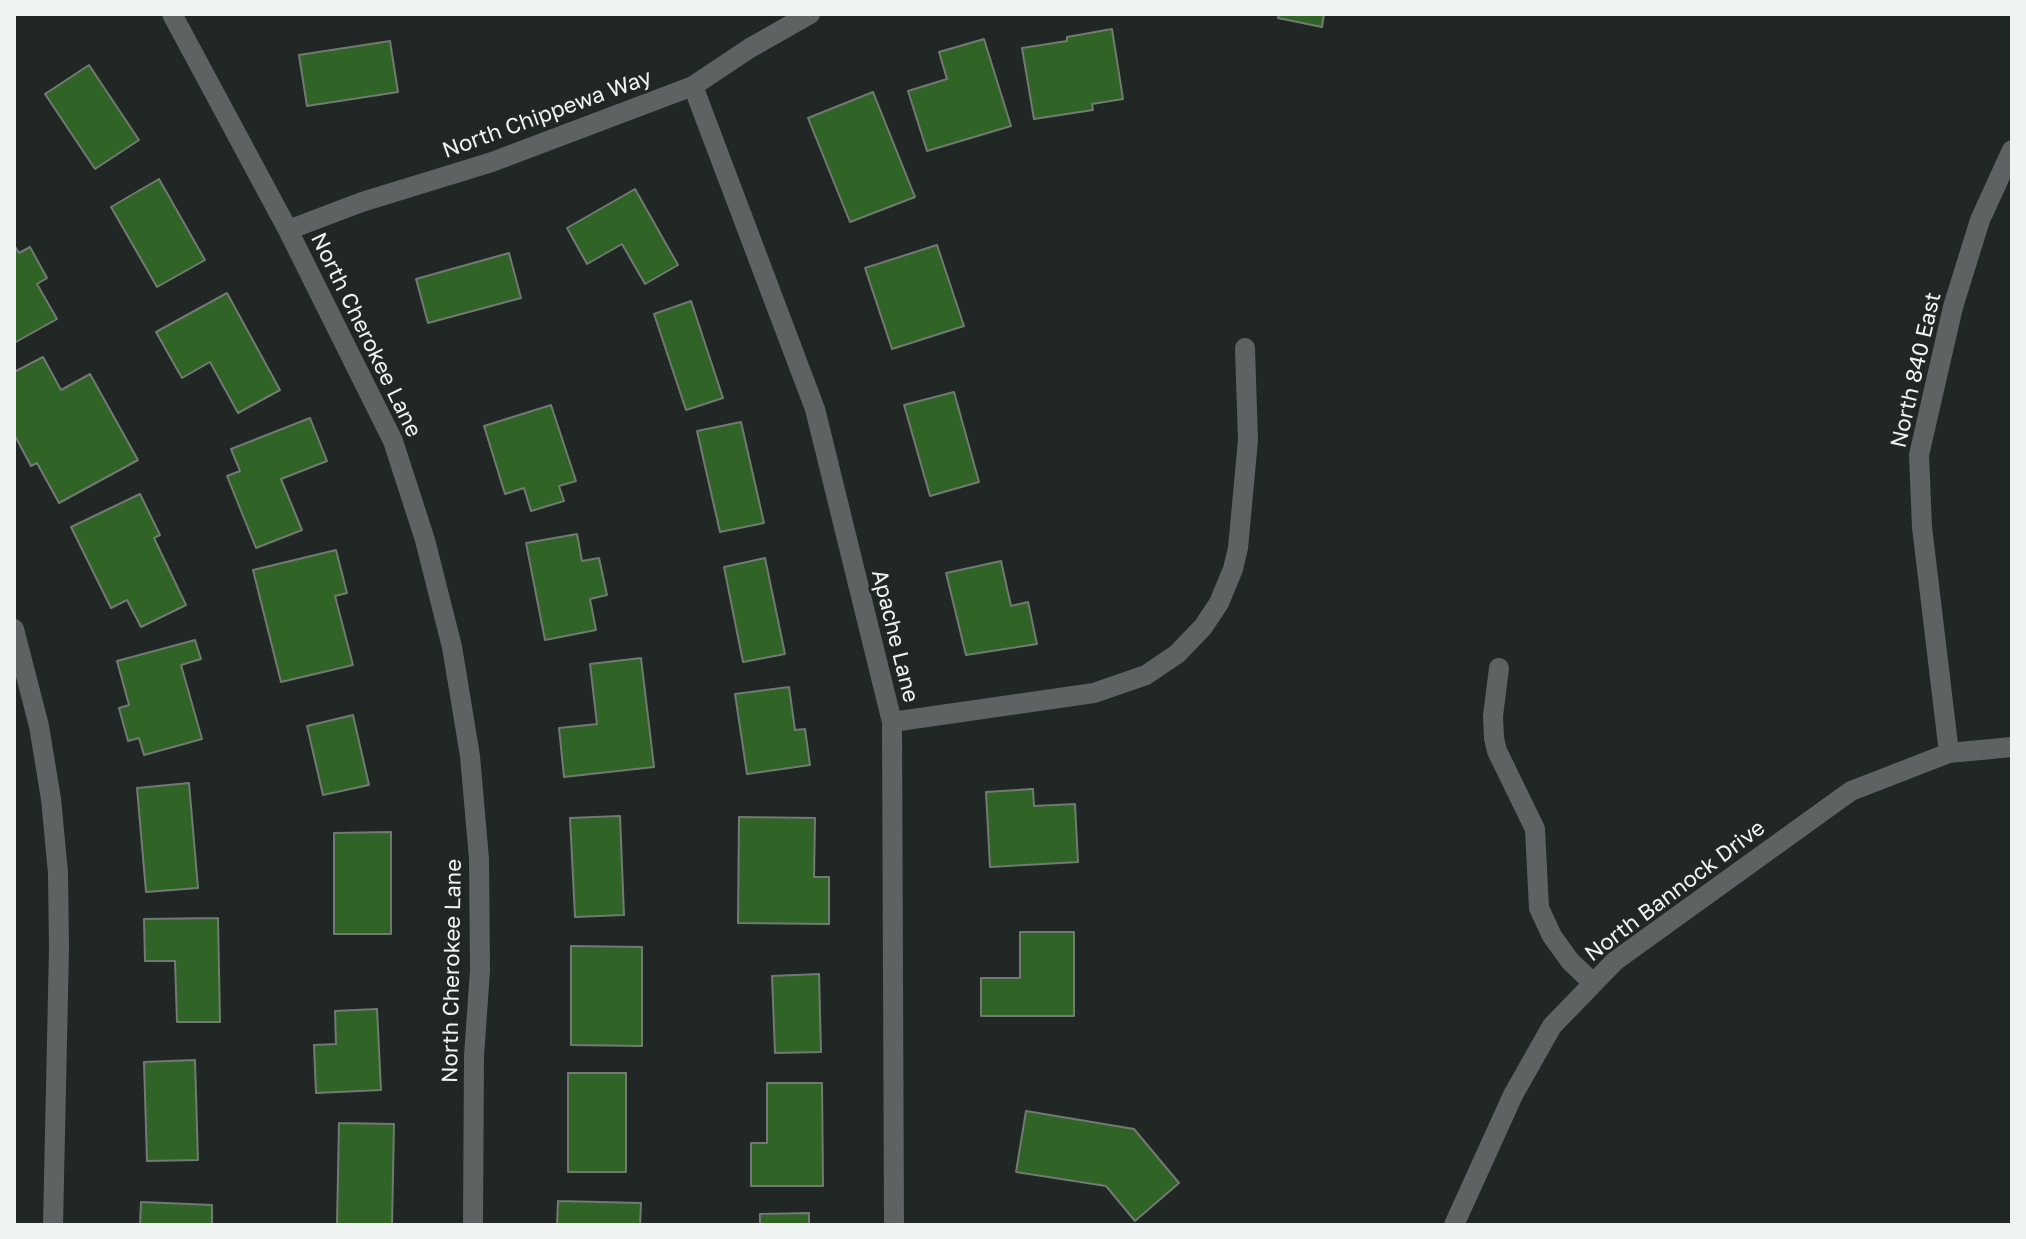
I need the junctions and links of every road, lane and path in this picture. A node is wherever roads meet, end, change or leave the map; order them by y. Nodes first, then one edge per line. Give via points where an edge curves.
1 (172, 14) edge
2 (810, 14) edge
3 (693, 86) junction
4 (2012, 150) edge
5 (288, 230) junction
6 (1245, 348) dead end
7 (14, 629) edge
8 (1499, 668) dead end
9 (892, 722) junction
10 (2012, 747) edge
11 (1949, 753) junction
12 (1593, 983) junction
13 (53, 1225) edge
14 (473, 1225) edge
15 (894, 1225) edge
16 (1454, 1225) edge

1 - 5 street, North Cherokee Lane
2 - 3 street, North Chippewa Way
3 - 5 street, North Chippewa Way via 492,162
3 - 9 street, Apache Lane via 815,409
4 - 11 street, North 840 East via 1980,220 1953,307 1919,455 1922,527
5 - 14 street, North Cherokee Lane via 393,441 452,647 470,756 479,859
6 - 9 street via 1248,440 1238,548 1219,603 1203,627 1146,675 1094,693
7 - 13 street via 39,726 58,873
8 - 12 street via 1494,738 1535,829 1539,908 1570,961
9 - 15 street, Apache Lane
10 - 11 street, North Bannock Drive
11 - 12 street, North Bannock Drive via 1851,791 1615,961
12 - 16 street, North Bannock Drive via 1552,1026 1513,1095

